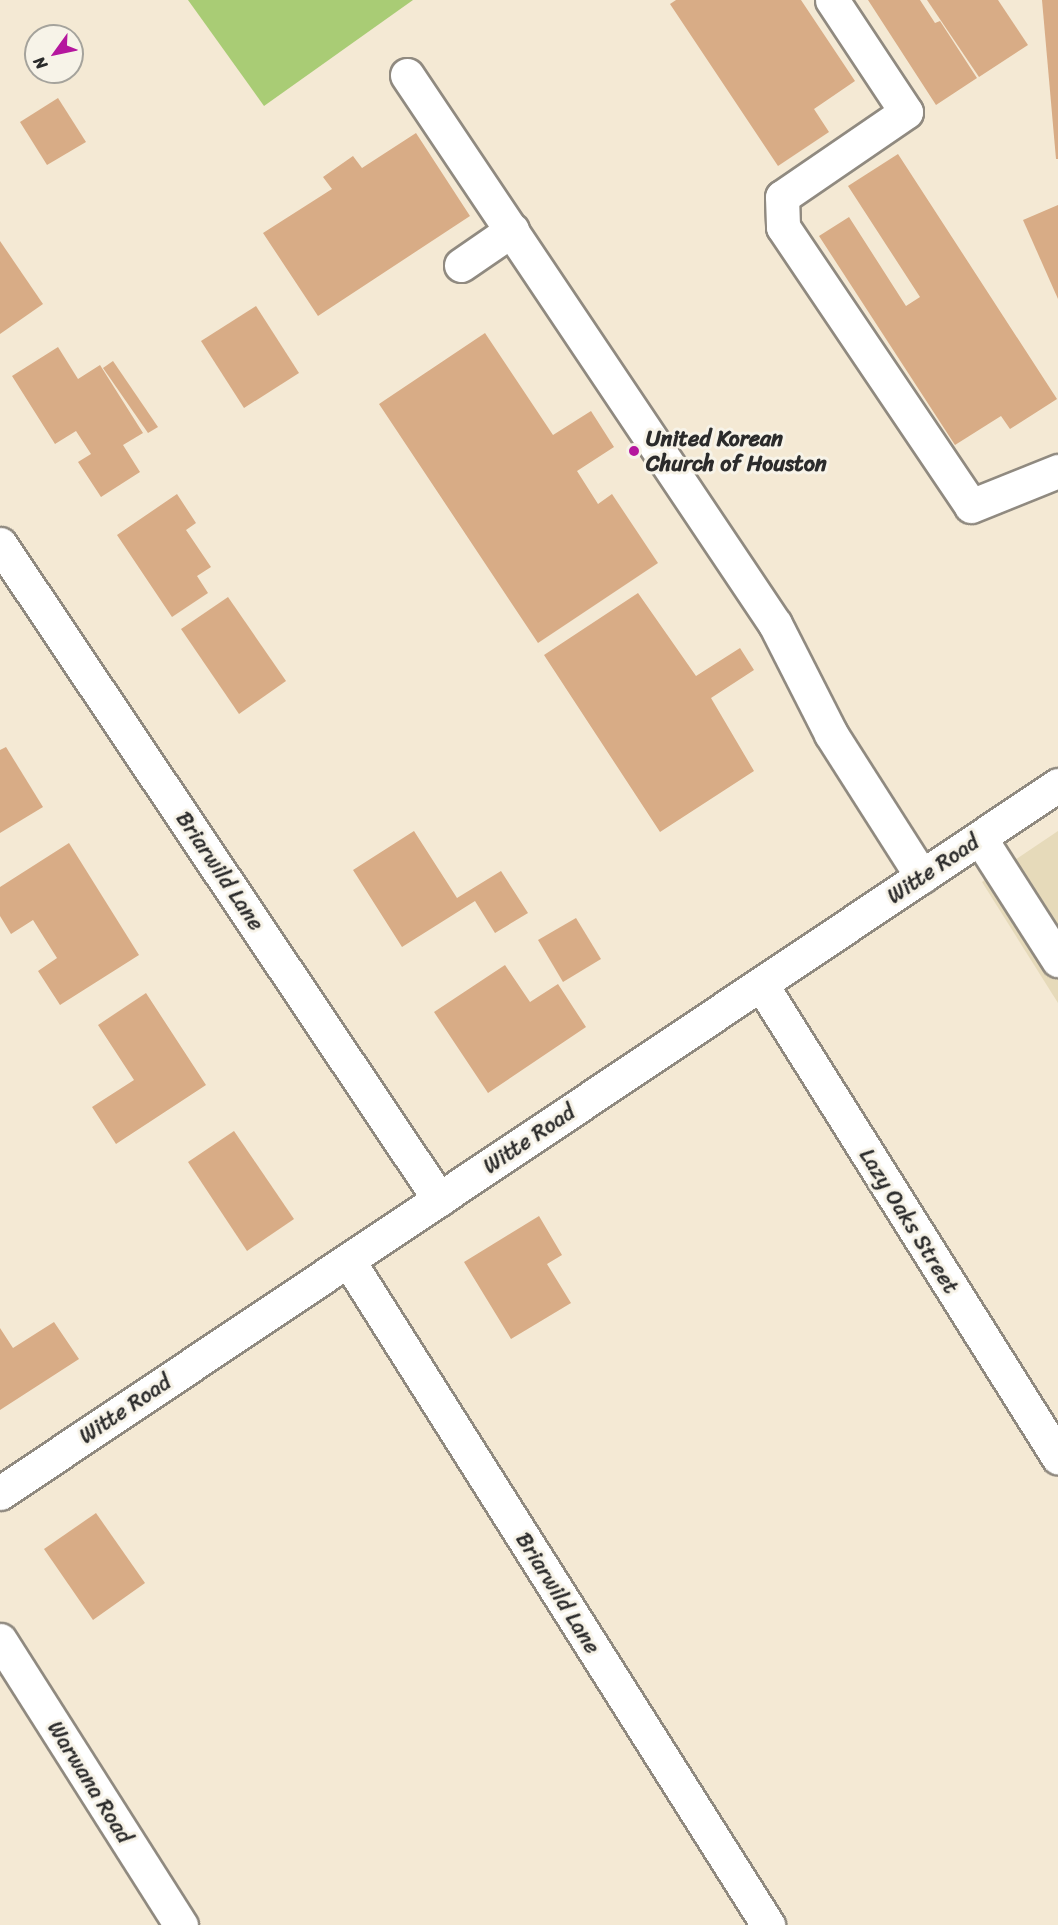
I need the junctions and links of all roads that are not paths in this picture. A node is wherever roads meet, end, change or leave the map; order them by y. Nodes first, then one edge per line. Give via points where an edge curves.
1 (832, 0) edge
2 (407, 75) dead end
3 (512, 230) junction
4 (461, 265) dead end
5 (1058, 471) edge
6 (0, 544) edge
7 (1058, 785) edge
8 (980, 838) junction
9 (922, 876) junction
10 (1058, 960) edge
11 (761, 984) junction
12 (439, 1199) junction
13 (348, 1260) junction
14 (1058, 1457) edge
15 (0, 1493) edge
16 (0, 1640) edge
17 (181, 1925) edge
18 (768, 1925) edge

1 - 5 street via 906,112 782,197 783,227 971,506
2 - 3 street
3 - 4 street
3 - 9 street via 775,624 831,734
6 - 12 street, Briarwild Lane
7 - 8 street, Witte Road
8 - 9 street, Witte Road
8 - 10 street
9 - 11 street, Witte Road
11 - 12 street, Witte Road
11 - 14 street, Lazy Oaks Street
12 - 13 street, Witte Road
13 - 15 street, Witte Road
13 - 18 street, Briarwild Lane
16 - 17 street, Warwana Road

